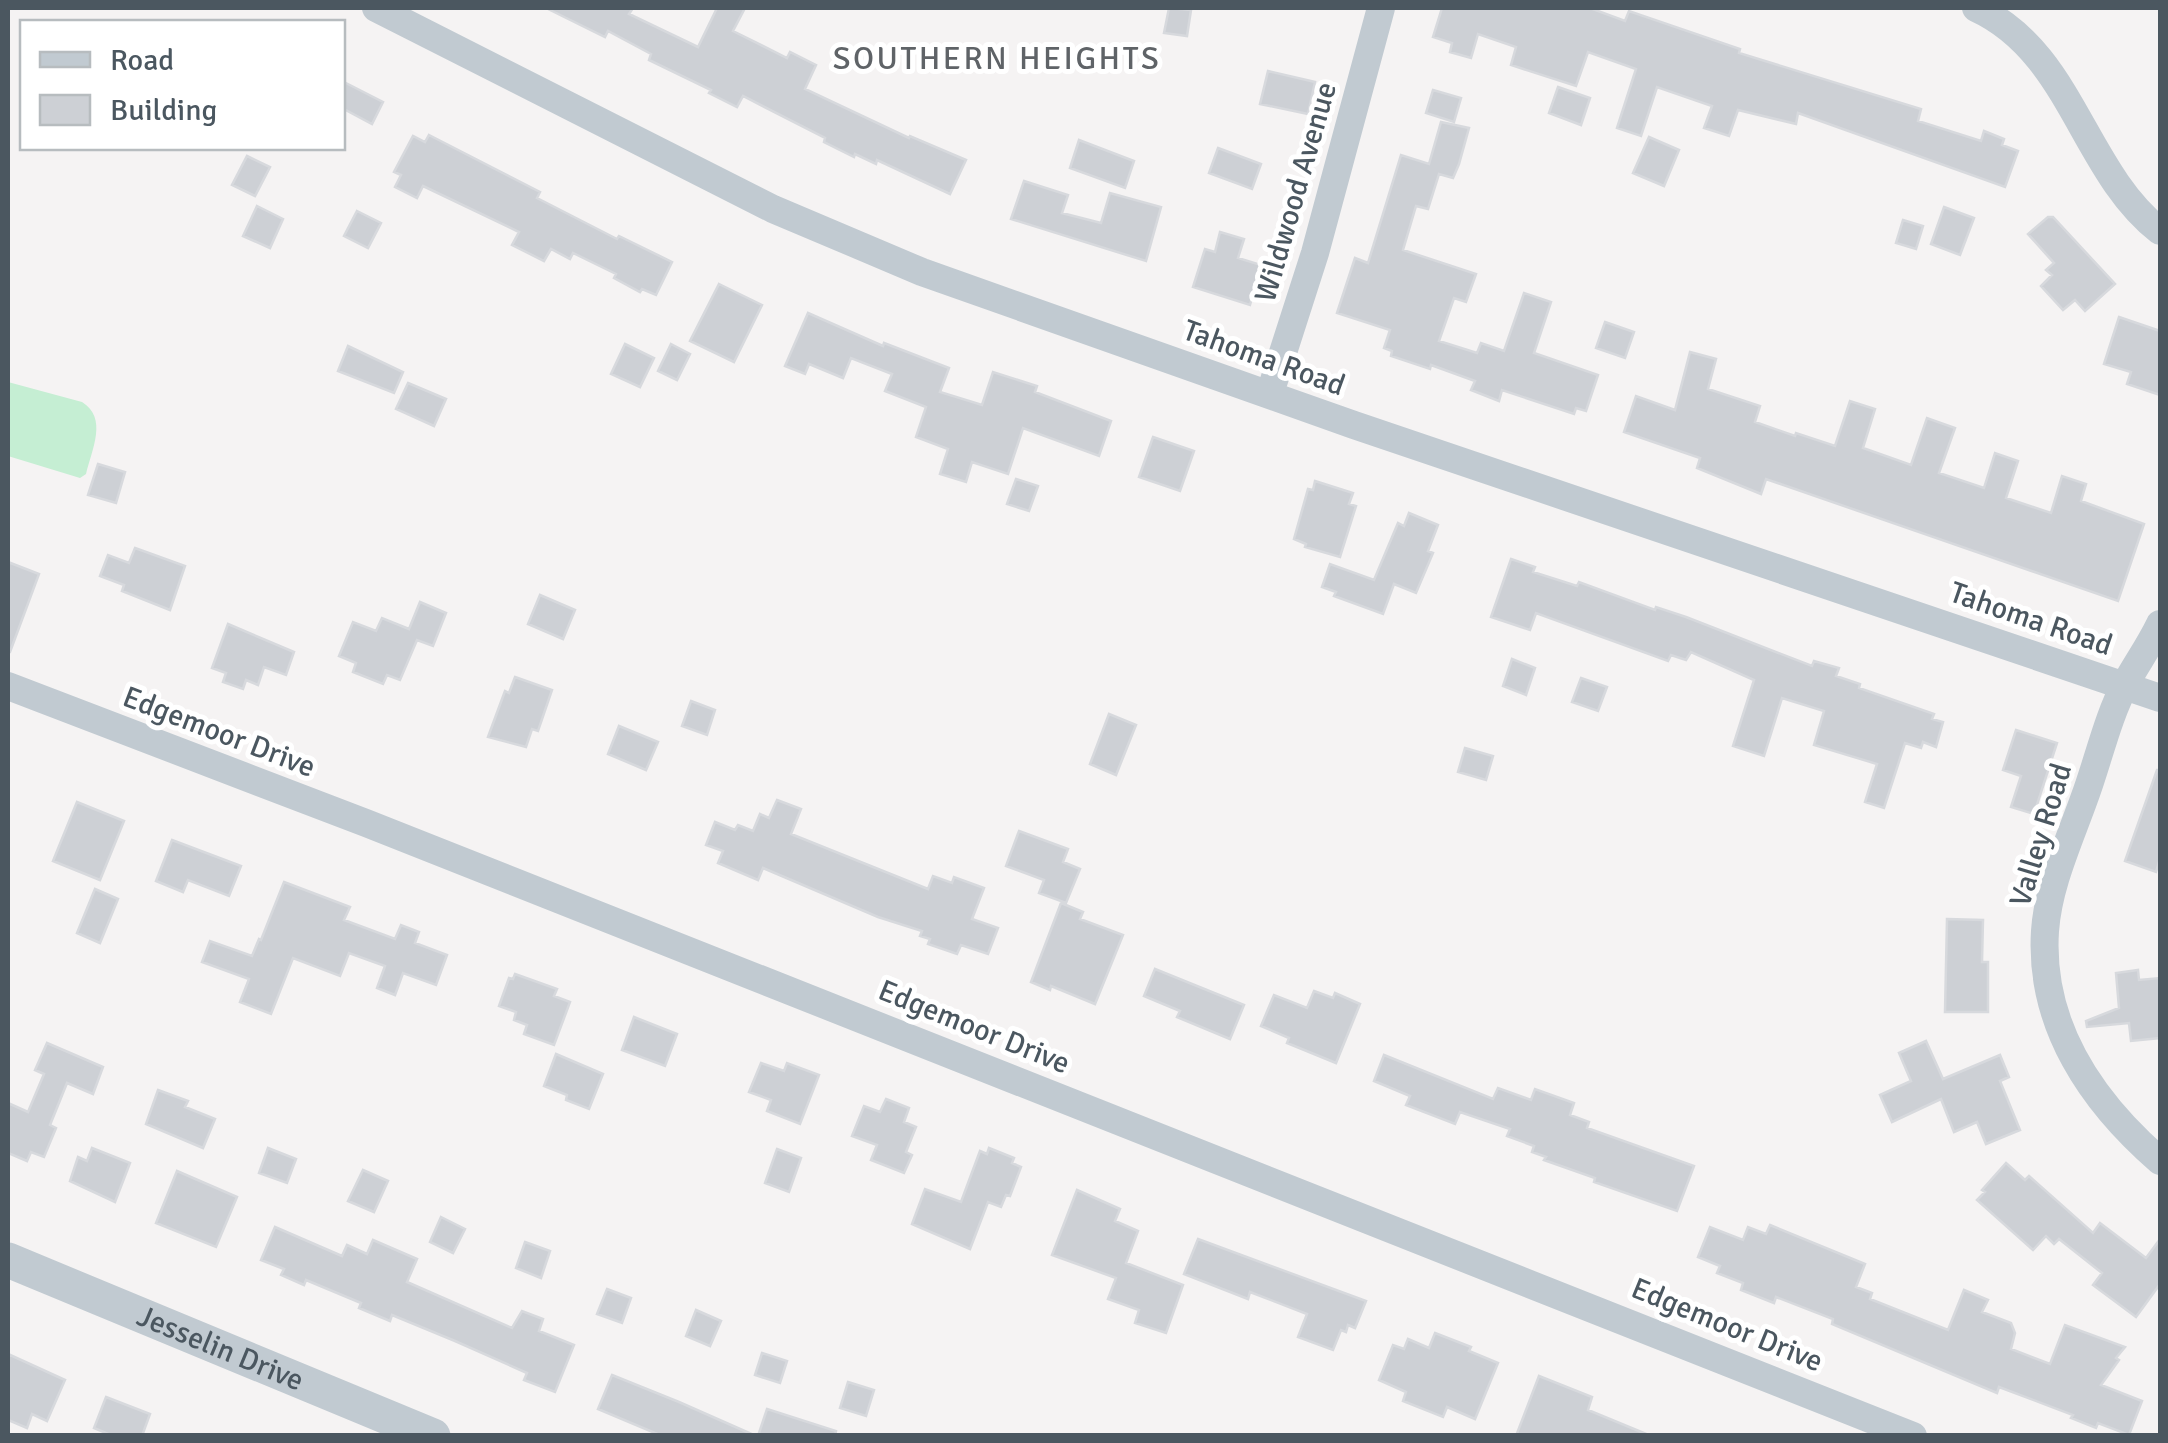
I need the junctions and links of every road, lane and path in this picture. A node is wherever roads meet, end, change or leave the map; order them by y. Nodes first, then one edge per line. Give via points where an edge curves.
1 (376, 8) edge
2 (1381, 8) edge
3 (1976, 8) edge
4 (2160, 231) edge
5 (1270, 393) junction
6 (2160, 624) edge
7 (2124, 685) junction
8 (8, 686) edge
9 (2160, 698) edge
10 (2160, 1161) edge
11 (8, 1260) edge
12 (432, 1436) edge
13 (1914, 1436) edge

1 - 5 street, Tahoma Road via 845,240
2 - 5 street, Wildwood Avenue
3 - 4 street via 2007,26 2050,71 2116,182
5 - 7 street, Tahoma Road
6 - 7 street, Valley Road
7 - 9 street, Tahoma Road
7 - 10 street, Valley Road via 2050,903 2047,979 2057,1022 2088,1085
8 - 13 street, Edgemoor Drive
11 - 12 street, Jesselin Drive

